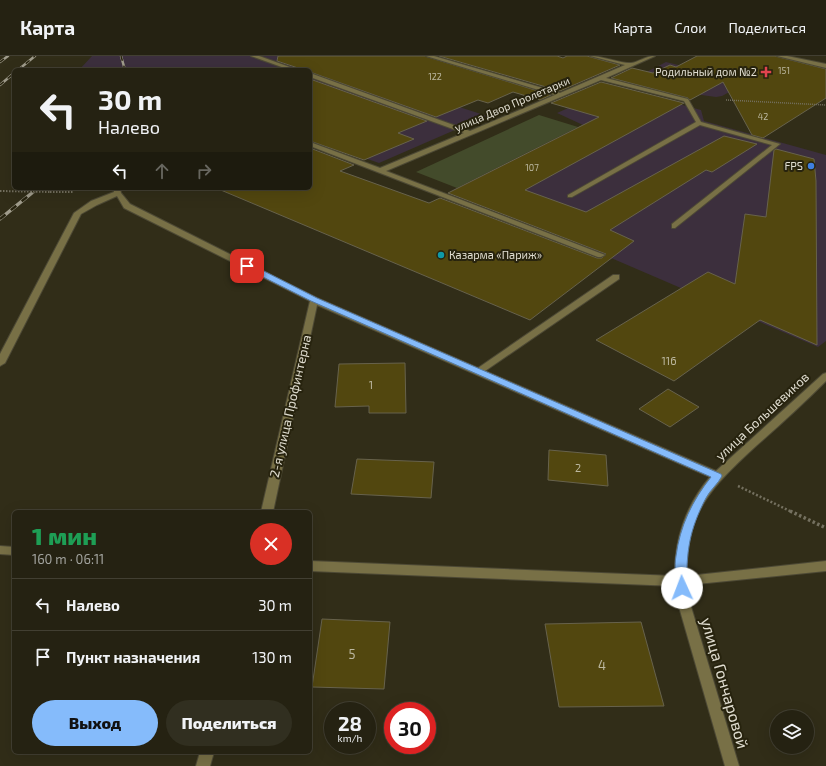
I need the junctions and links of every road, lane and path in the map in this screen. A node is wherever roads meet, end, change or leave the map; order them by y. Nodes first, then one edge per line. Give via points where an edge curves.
1 (254, 56) edge
2 (429, 56) edge
3 (593, 56) edge
4 (652, 56) edge
5 (780, 56) edge
6 (630, 65) junction
7 (826, 66) edge
8 (289, 68) edge
9 (312, 76) edge
10 (601, 78) junction
11 (560, 95) junction
12 (726, 100) dead end
13 (826, 105) edge
14 (699, 123) junction
15 (470, 133) junction
16 (312, 145) edge
17 (380, 171) junction
18 (118, 190) edge
19 (0, 191) edge
20 (50, 192) dead end
21 (570, 196) dead end
22 (675, 226) dead end
23 (601, 255) dead end
24 (616, 277) dead end
25 (314, 300) junction
26 (0, 363) edge
27 (478, 372) junction
28 (826, 376) edge
29 (718, 476) junction
30 (267, 510) edge
31 (826, 528) edge
32 (0, 550) edge
33 (12, 551) edge
34 (312, 566) edge
35 (826, 566) edge
36 (681, 582) junction
37 (206, 754) edge
38 (203, 766) edge
39 (732, 766) edge

1 - 8 street
2 - 11 street
3 - 6 street
4 - 6 street, улица Двор Пролетарки
5 - 7 street
6 - 10 street, улица Двор Пролетарки
9 - 15 street
10 - 11 street, улица Двор Пролетарки
10 - 14 street via 686,100
11 - 15 street, улица Двор Пролетарки
12 - 13 path
14 - 21 street
14 - 22 street via 777,144
15 - 17 street, улица Двор Пролетарки
16 - 17 street
17 - 23 street
18 - 25 street via 127,206
18 - 26 street via 78,213
19 - 20 path, bridge
24 - 27 street
25 - 27 street
25 - 30 street, 2-я улица Профинтерна
27 - 29 street
28 - 29 street, улица Большевиков
29 - 31 path
29 - 36 street, улица Гончаровой via 702,495 691,516 682,549
32 - 33 street
34 - 36 street
35 - 36 street
36 - 39 street, улица Гончаровой via 683,600
37 - 38 street

